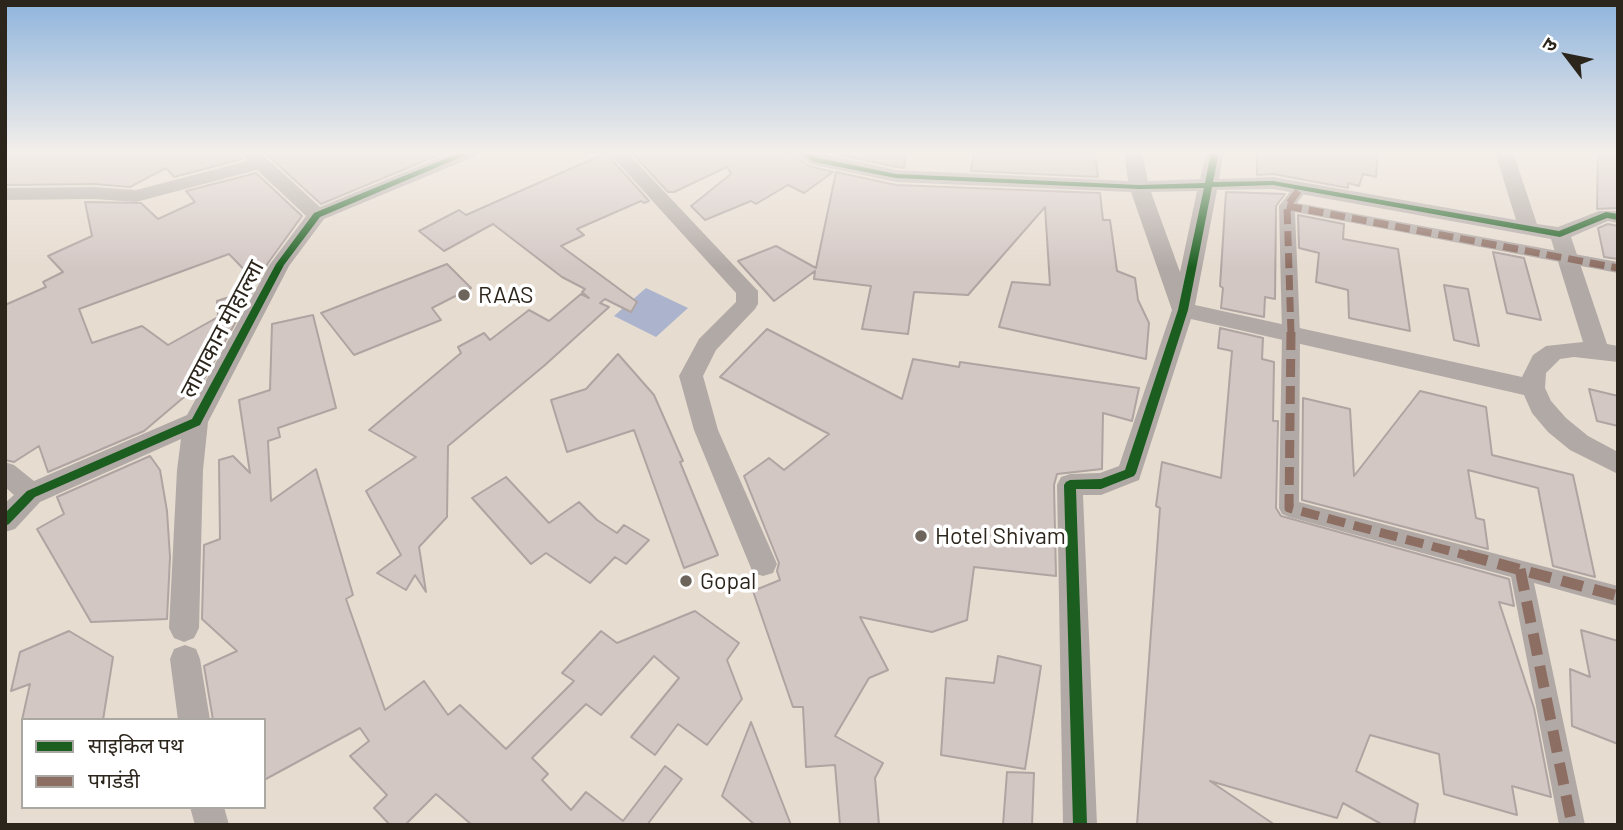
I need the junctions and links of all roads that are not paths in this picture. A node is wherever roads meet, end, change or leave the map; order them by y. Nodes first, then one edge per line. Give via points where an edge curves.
1 (158, 191) edge
2 (291, 191) edge
3 (376, 191) edge
4 (653, 191) edge
5 (1140, 191) edge
6 (1208, 191) edge
7 (1298, 191) edge
8 (1321, 191) edge
9 (1517, 191) edge
10 (5, 194) edge
11 (1287, 206) junction
12 (317, 215) junction
13 (1618, 217) edge
14 (1529, 229) junction
15 (1560, 234) junction
16 (1565, 257) junction
17 (1618, 268) edge
18 (1183, 310) junction
19 (1291, 334) junction
20 (1607, 352) edge
21 (1533, 388) junction
22 (196, 422) junction
23 (1618, 464) edge
24 (5, 472) edge
25 (30, 494) junction
26 (5, 521) edge
27 (763, 564) dead end
28 (1520, 569) junction
29 (1618, 596) edge
30 (184, 628) dead end
31 (186, 659) dead end
32 (194, 718) edge
33 (1080, 825) edge
34 (1572, 825) edge

1 - 10 street via 136,196
2 - 12 street
3 - 12 street
4 - 27 street via 747,291 747,304 707,345 691,376 706,430
5 - 18 street
6 - 18 street
7 - 11 street
8 - 14 street
9 - 14 street
11 - 16 street
11 - 19 street
12 - 22 street, लायाकान मोहाल्ला via 280,264
13 - 15 street via 1606,215
14 - 15 street
15 - 16 street
16 - 17 street
16 - 20 street
18 - 19 street
18 - 33 street via 1130,473 1101,484 1070,485
19 - 21 street
19 - 28 street via 1289,508
20 - 21 street via 1555,352 1541,361
21 - 23 street via 1557,425
22 - 25 street, लायाकान मोहाल्ला
22 - 30 street
24 - 25 street
25 - 26 street, लायाकान मोहाल्ला
28 - 29 street
28 - 34 street
31 - 32 street

